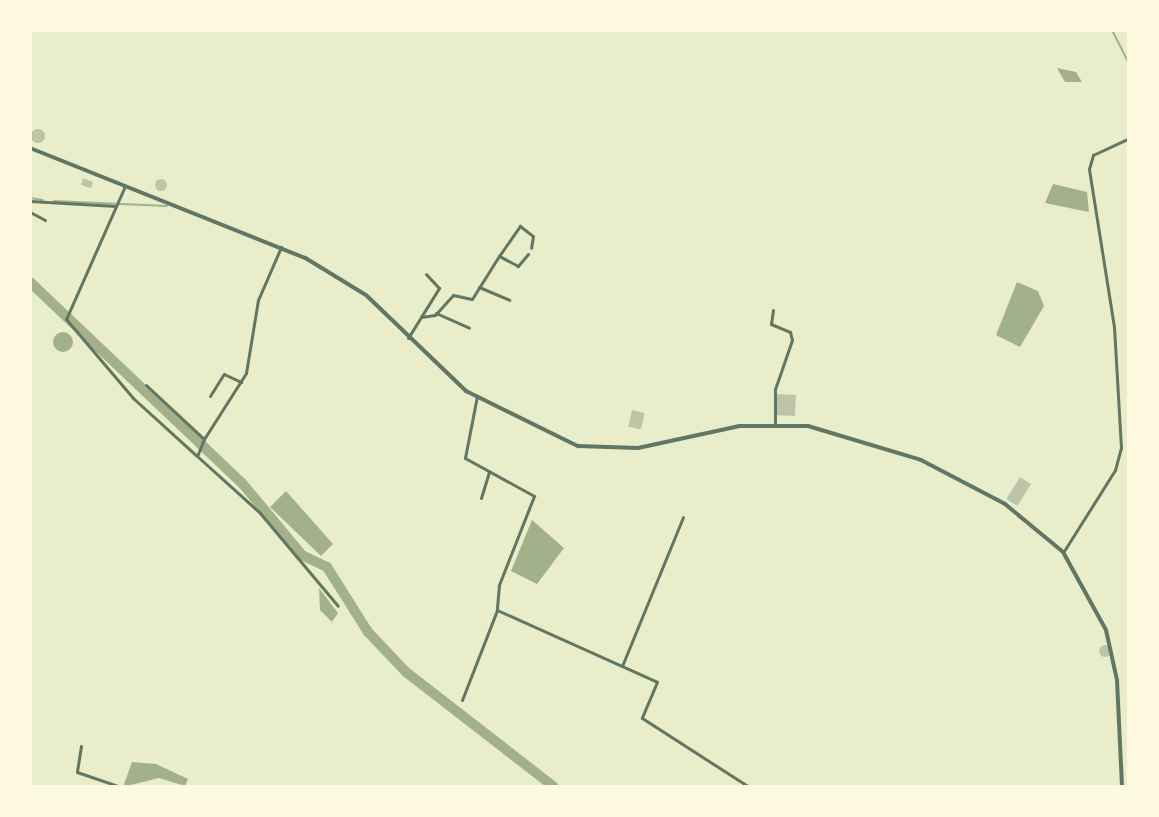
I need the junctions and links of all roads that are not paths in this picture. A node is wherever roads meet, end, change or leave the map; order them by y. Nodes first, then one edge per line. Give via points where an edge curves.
1 (1129, 138) edge
2 (30, 148) edge
3 (125, 186) junction
4 (30, 201) edge
5 (116, 206) junction
6 (30, 212) edge
7 (45, 220) dead end
8 (281, 247) junction
9 (531, 248) dead end
10 (528, 254) dead end
11 (499, 256) junction
12 (426, 274) dead end
13 (478, 286) junction
14 (509, 300) dead end
15 (773, 310) dead end
16 (436, 313) junction
17 (421, 317) junction
18 (469, 328) dead end
19 (408, 338) junction
20 (241, 382) junction
21 (146, 385) dead end
22 (210, 396) dead end
23 (477, 396) junction
24 (775, 425) junction
25 (203, 442) junction
26 (198, 454) junction
27 (489, 471) junction
28 (481, 498) dead end
29 (683, 517) dead end
30 (1063, 552) junction
31 (338, 606) dead end
32 (497, 610) junction
33 (622, 666) junction
34 (462, 700) dead end
35 (81, 746) dead end
36 (121, 787) edge
37 (749, 787) edge
38 (1122, 787) edge

1 - 30 street via 1093,155 1089,169 1114,327 1121,448 1115,470
2 - 3 street
3 - 5 street
3 - 8 street
4 - 5 street
5 - 26 street via 66,319 133,398
6 - 7 street
8 - 19 street via 366,295
8 - 20 street via 258,300 251,359
9 - 11 street via 533,236 520,226
10 - 11 street via 518,266
11 - 13 street
12 - 17 street via 439,288
13 - 14 street
13 - 16 street via 472,299 453,295
15 - 24 street via 771,324 790,332 792,340 775,389
16 - 17 street
16 - 18 street
17 - 19 street
19 - 23 street
20 - 22 street via 224,374
20 - 25 street
21 - 25 street
23 - 24 street via 578,446 664,446
23 - 27 street via 465,458
24 - 30 street via 824,429 921,460 1005,504
25 - 26 street
26 - 31 street via 260,513
27 - 28 street
27 - 32 street via 534,496 499,585
29 - 33 street
30 - 38 street via 1112,654
32 - 33 street
32 - 34 street
33 - 37 street via 659,685 642,718
35 - 36 street via 77,772

